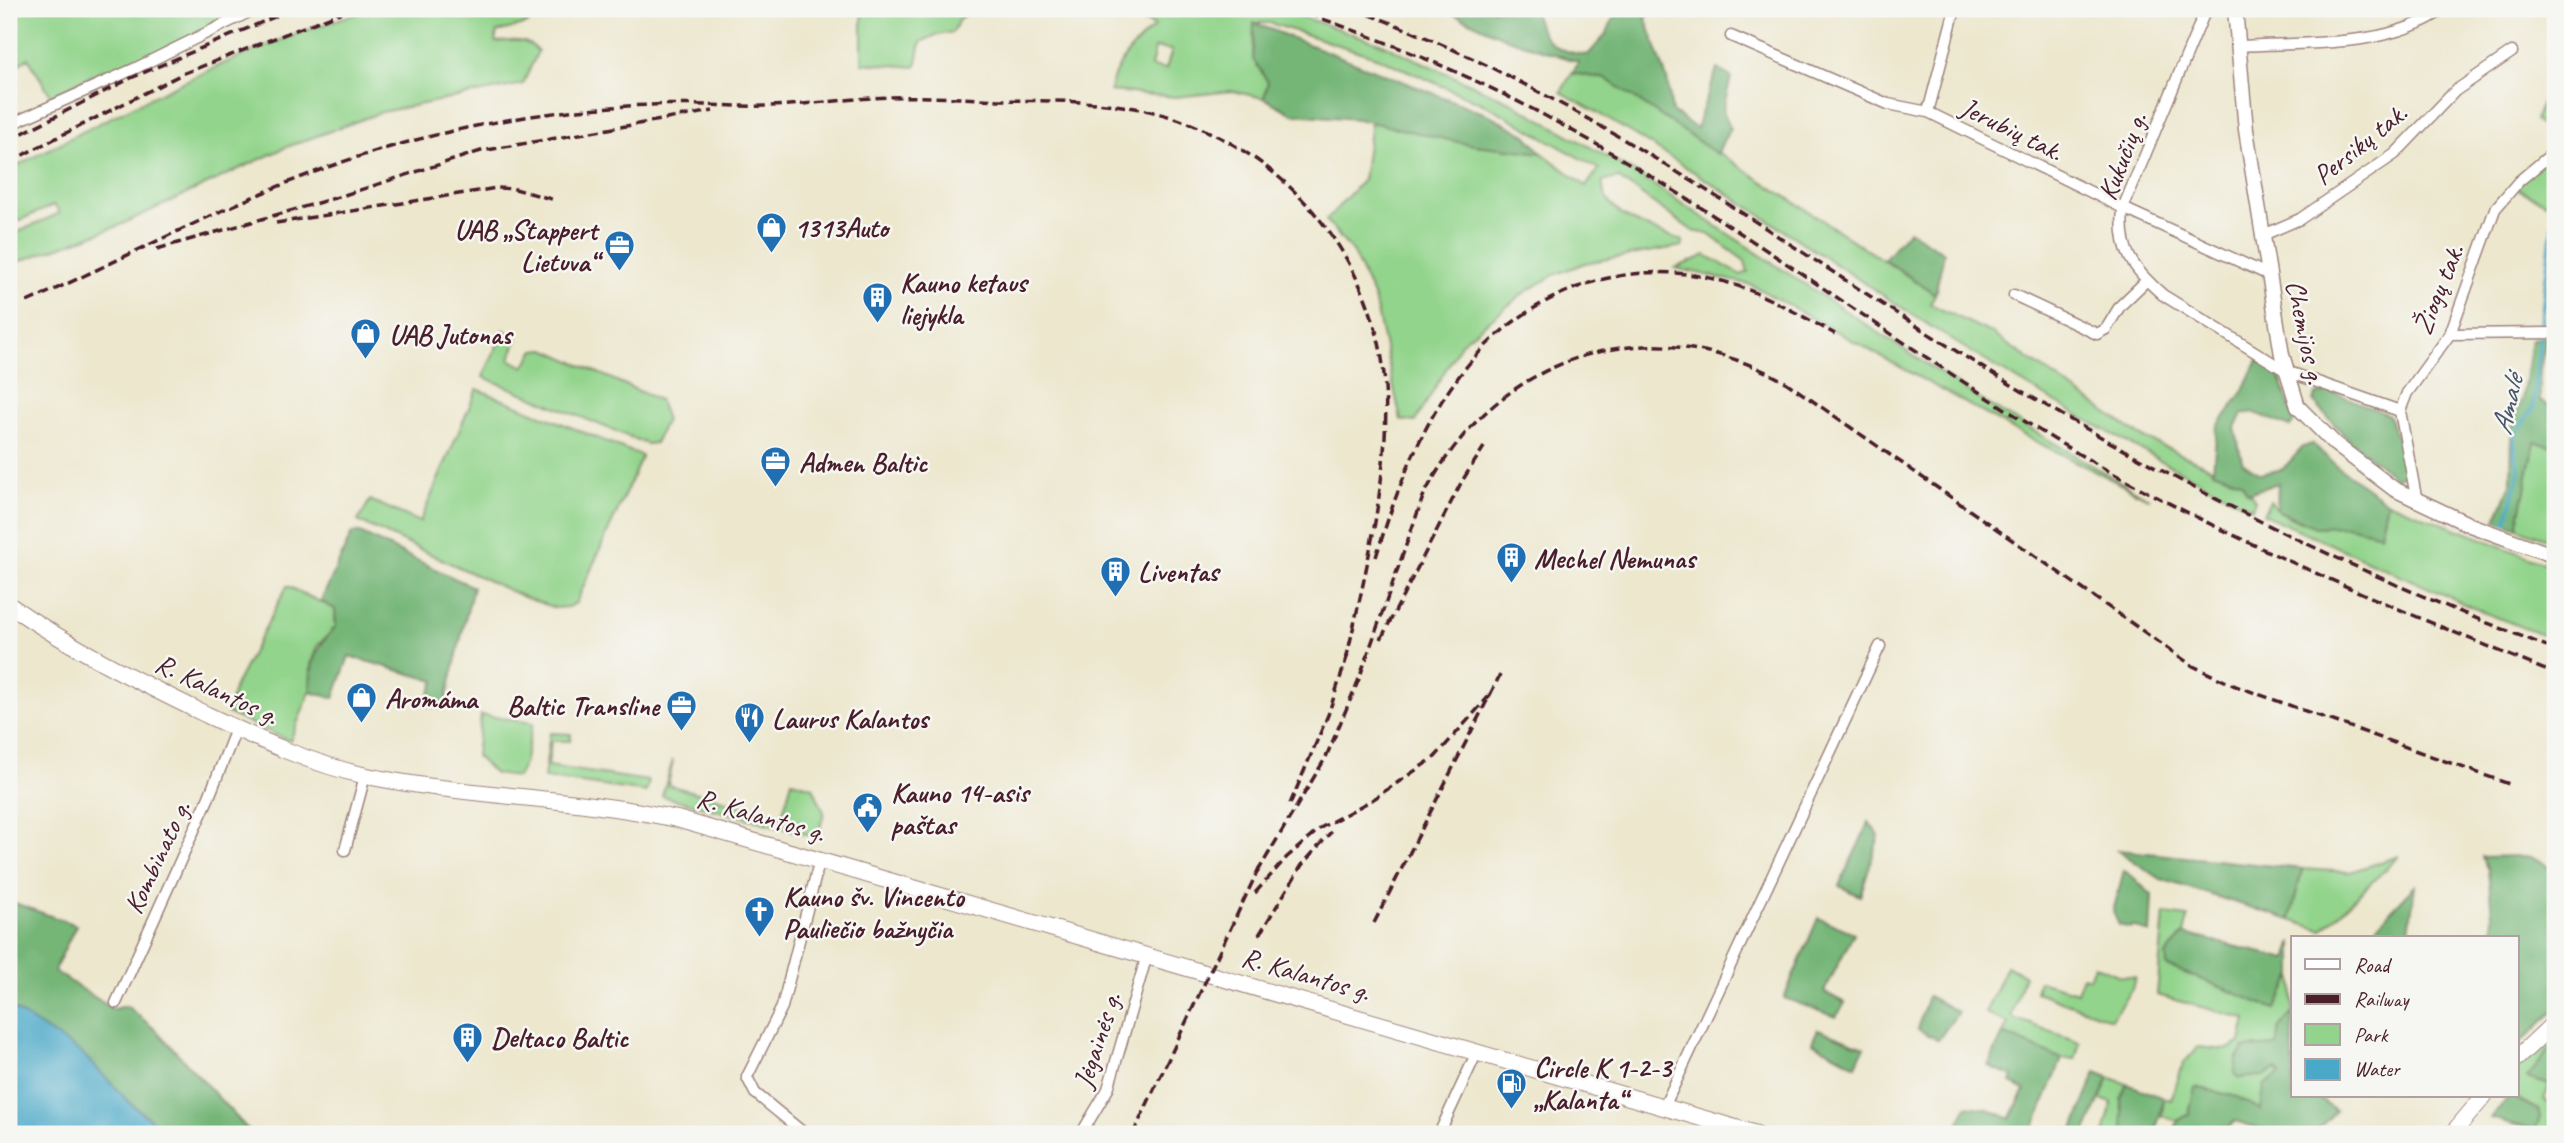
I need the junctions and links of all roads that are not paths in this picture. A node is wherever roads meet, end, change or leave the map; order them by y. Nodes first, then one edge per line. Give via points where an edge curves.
1 (255, 9) edge
2 (1955, 9) edge
3 (2206, 9) edge
4 (2235, 9) edge
5 (2444, 9) edge
6 (1731, 36) dead end
7 (2240, 46) junction
8 (2512, 52) dead end
9 (1928, 112) junction
10 (9, 125) edge
11 (2555, 151) edge
12 (2123, 208) junction
13 (2263, 235) junction
14 (2269, 275) junction
15 (2146, 281) junction
16 (2014, 295) dead end
17 (2555, 333) edge
18 (2450, 334) junction
19 (2286, 371) junction
20 (2400, 411) junction
21 (2417, 502) junction
22 (2555, 556) edge
23 (9, 605) edge
24 (1881, 646) dead end
25 (236, 729) junction
26 (365, 776) junction
27 (345, 850) dead end
28 (820, 859) junction
29 (1147, 955) junction
30 (116, 1003) dead end
31 (2555, 1022) edge
32 (1477, 1052) junction
33 (2518, 1058) edge
34 (2482, 1098) edge
35 (1664, 1107) junction
36 (805, 1134) edge
37 (1081, 1134) edge
38 (1439, 1134) edge
39 (1756, 1134) edge
40 (2452, 1134) edge

1 - 10 street
2 - 9 street
3 - 12 street, Kukučių g.
4 - 7 main road, Chemijos g.
5 - 7 street via 2412,27 2380,36
6 - 9 street, Jerubių tak. via 1888,104
7 - 13 main road, Chemijos g. via 2246,130
8 - 13 street, Persikų tak. via 2455,91 2395,154 2300,219
9 - 12 street, Jerubių tak.
11 - 18 street, Žiogų tak. via 2495,209
12 - 14 street, Jerubių tak.
12 - 15 street, Kukučių g. via 2120,233 2124,251
13 - 14 main road, Chemijos g.
14 - 19 main road, Chemijos g.
15 - 16 street via 2097,334
15 - 19 street, Kukučių g.
17 - 18 street
18 - 20 street, Žiogų tak. via 2407,393
19 - 20 street, Kukučių g.
19 - 21 main road, Chemijos g. via 2298,407 2315,426
20 - 21 street
21 - 22 main road, Chemijos g.
23 - 25 main road, R. Kalantos g. via 109,666
24 - 35 street
25 - 26 main road, R. Kalantos g. via 302,757
25 - 30 street, Kombinato g.
26 - 27 street
26 - 28 main road, R. Kalantos g. via 645,812
28 - 29 main road, R. Kalantos g.
28 - 36 street via 782,1007 747,1077 755,1093
29 - 32 main road, R. Kalantos g.
29 - 37 street, Jėgainės g. via 1108,1089
31 - 33 main road
32 - 35 main road, R. Kalantos g.
32 - 38 street
34 - 40 main road
35 - 39 main road, R. Kalantos g.

